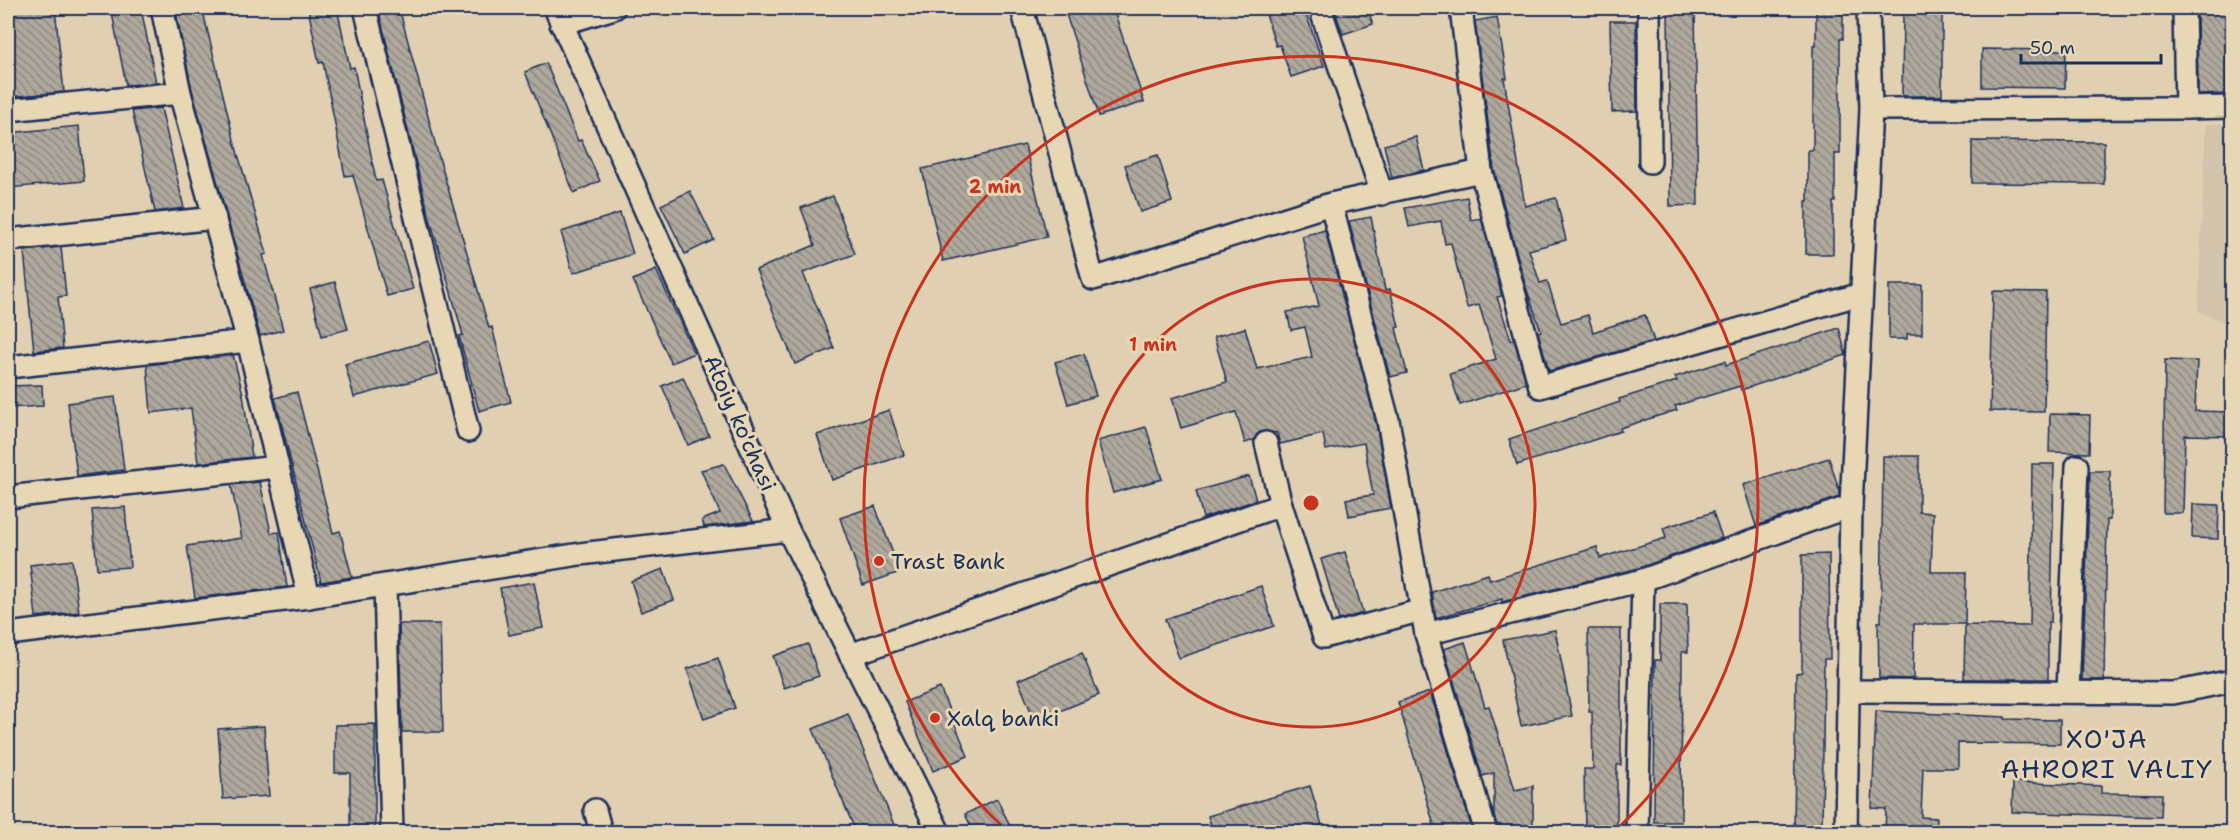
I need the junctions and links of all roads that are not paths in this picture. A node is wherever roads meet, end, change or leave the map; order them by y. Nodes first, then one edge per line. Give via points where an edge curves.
1 (162, 8) edge
2 (365, 8) edge
3 (615, 8) edge
4 (1022, 8) edge
5 (1320, 8) edge
6 (1461, 8) edge
7 (1649, 8) edge
8 (1868, 8) edge
9 (2184, 8) edge
10 (558, 16) edge
11 (180, 93) junction
12 (2232, 107) edge
13 (2186, 108) junction
14 (1871, 109) junction
15 (8, 110) edge
16 (1650, 162) dead end
17 (1481, 171) junction
18 (1382, 194) junction
19 (1331, 204) junction
20 (215, 218) junction
21 (8, 240) edge
22 (1862, 294) junction
23 (248, 341) junction
24 (8, 367) edge
25 (468, 430) dead end
26 (1266, 443) dead end
27 (2077, 466) dead end
28 (277, 467) junction
29 (8, 497) edge
30 (1281, 506) junction
31 (1851, 506) junction
32 (788, 530) junction
33 (1643, 580) junction
34 (385, 586) junction
35 (309, 597) junction
36 (1422, 610) junction
37 (8, 634) edge
38 (1426, 634) junction
39 (850, 655) junction
40 (2232, 681) edge
41 (1849, 691) junction
42 (2068, 692) junction
43 (595, 810) dead end
44 (392, 832) edge
45 (601, 832) edge
46 (939, 832) edge
47 (1486, 832) edge
48 (1637, 832) edge
49 (1846, 832) edge

1 - 11 street
2 - 25 street
3 - 10 street
4 - 19 street via 1093,279
5 - 18 street
6 - 17 street
7 - 16 street
8 - 14 street
9 - 13 street
10 - 32 street, Atoiy ko'chasi
11 - 15 street
11 - 20 street
12 - 13 street
13 - 14 street
14 - 22 street
17 - 18 street
17 - 22 street via 1540,387
18 - 19 street
19 - 36 street via 1388,420
20 - 21 street
20 - 23 street
22 - 31 street
23 - 24 street
23 - 28 street
26 - 30 street
27 - 42 street
28 - 29 street
28 - 35 street
30 - 36 street via 1324,637
30 - 39 street
31 - 33 street
31 - 41 street
32 - 34 street via 580,555
32 - 39 street, Atoiy ko'chasi
33 - 38 street
33 - 48 street
34 - 35 street
34 - 44 street
35 - 37 street
36 - 38 street
38 - 47 street
39 - 46 street, Atoiy ko'chasi
40 - 42 street via 2172,693
41 - 42 street
41 - 49 street
43 - 45 street

